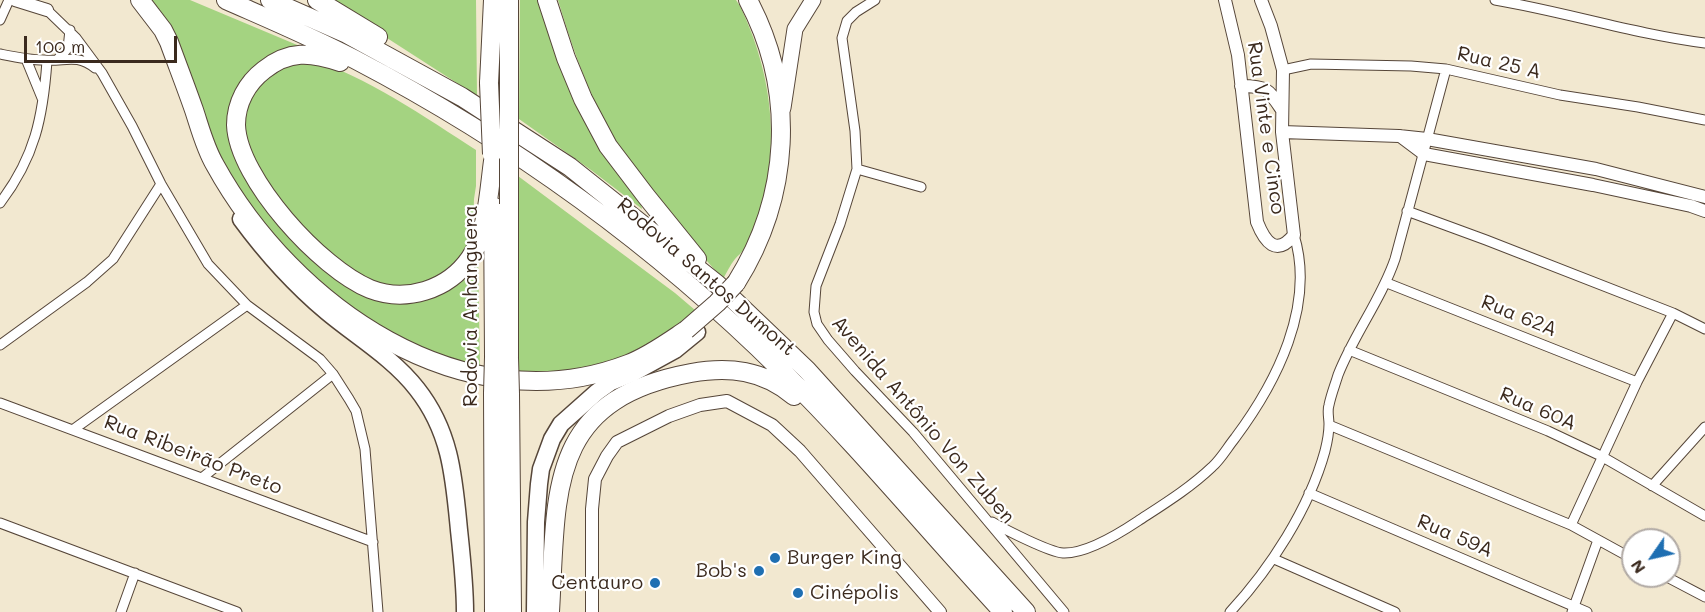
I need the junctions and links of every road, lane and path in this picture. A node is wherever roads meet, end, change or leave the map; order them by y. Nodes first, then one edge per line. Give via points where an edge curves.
1 (9, 0) edge
2 (15, 0) edge
3 (140, 0) edge
4 (226, 0) edge
5 (270, 0) edge
6 (317, 0) edge
7 (485, 0) edge
8 (493, 0) edge
9 (509, 0) edge
10 (548, 0) edge
11 (748, 0) edge
12 (813, 0) edge
13 (875, 0) edge
14 (1225, 0) edge
15 (1261, 0) edge
16 (1495, 0) edge
17 (45, 5) edge
18 (0, 20) edge
19 (70, 30) junction
20 (1705, 43) edge
21 (1, 53) edge
22 (26, 59) junction
23 (52, 60) junction
24 (1446, 69) junction
25 (1283, 70) junction
26 (102, 73) junction
27 (489, 78) junction
28 (1241, 86) junction
29 (462, 97) junction
30 (44, 103) junction
31 (436, 106) junction
32 (1282, 111) junction
33 (1705, 120) edge
34 (781, 129) junction
35 (1282, 132) junction
36 (1399, 136) junction
37 (1428, 139) junction
38 (1424, 154) junction
39 (493, 158) junction
40 (214, 164) junction
41 (857, 170) junction
42 (160, 184) junction
43 (921, 187) dead end
44 (1705, 197) edge
45 (0, 203) edge
46 (1407, 211) junction
47 (1705, 211) edge
48 (1294, 235) junction
49 (1387, 282) junction
50 (717, 284) junction
51 (247, 305) junction
52 (1673, 313) junction
53 (1705, 329) edge
54 (692, 331) junction
55 (0, 345) edge
56 (1349, 350) junction
57 (501, 357) junction
58 (333, 374) junction
59 (1637, 382) junction
60 (502, 393) junction
61 (0, 403) edge
62 (1329, 425) junction
63 (1705, 427) edge
64 (74, 429) junction
65 (843, 434) junction
66 (1601, 456) junction
67 (203, 477) junction
68 (1652, 486) junction
69 (1309, 493) junction
70 (1705, 516) edge
71 (985, 518) junction
72 (0, 523) edge
73 (1571, 525) junction
74 (1598, 540) junction
75 (373, 542) junction
76 (493, 547) junction
77 (1621, 552) edge
78 (948, 553) junction
79 (1274, 559) junction
80 (135, 573) junction
81 (1681, 584) edge
82 (1705, 597) edge
83 (1573, 609) edge
84 (122, 612) edge
85 (237, 612) edge
86 (378, 612) edge
87 (465, 612) edge
88 (488, 612) edge
89 (494, 612) edge
90 (512, 612) edge
91 (535, 612) edge
92 (550, 612) edge
93 (592, 612) edge
94 (940, 612) edge
95 (994, 612) edge
96 (1003, 612) edge
97 (1026, 612) edge
98 (1064, 612) edge
99 (1230, 612) edge
100 (1395, 612) edge
101 (1587, 612) edge

1 - 18 street
2 - 17 street
3 - 40 highway via 169,42
4 - 31 highway, Rodovia Santos Dumont via 351,57
5 - 29 highway, Rodovia Santos Dumont via 347,34
6 - 29 highway via 410,56
7 - 27 highway via 484,41
8 - 27 highway, Rodovia Anhanguera
9 - 57 highway, Rodovia Anhanguera, bridge via 509,204
10 - 50 highway via 566,58 608,146
11 - 34 highway via 769,49 779,90
12 - 34 main road via 795,29
13 - 41 street, Avenida Antônio Von Zuben via 847,21 842,38
14 - 28 street, Rua Vinte e Cinco
15 - 25 street, Rua Vinte e Cinco
16 - 20 street
17 - 19 street
19 - 23 street via 68,48
19 - 26 street
21 - 22 street
22 - 23 street
22 - 30 street
23 - 26 street via 81,59
23 - 30 street
24 - 25 street, Rua 25 A via 1311,64
24 - 33 street, Rua 25 A via 1560,96
24 - 37 street
25 - 32 street, Rua Vinte e Cinco
26 - 42 street
27 - 39 highway, Rodovia Anhanguera, bridge
28 - 32 street via 1264,88
28 - 48 street, Rua Vinte e Cinco via 1257,222 1269,243 1287,244
29 - 50 highway, Rodovia Santos Dumont via 570,167
30 - 45 street via 30,153
31 - 39 highway via 345,64 309,53 281,59 258,74 238,105 236,124 249,166 289,225 350,278 384,293 423,292 443,284 472,257 486,210
31 - 65 highway, Rodovia Santos Dumont via 556,180 642,245 726,318
32 - 35 street, Rua Vinte e Cinco
34 - 54 highway, bridge via 775,193 759,241 735,284
35 - 36 street
35 - 48 street, Rua Vinte e Cinco
36 - 37 street
36 - 38 street
37 - 38 street
37 - 44 street via 1596,170
38 - 46 street
38 - 47 street via 1593,185
39 - 57 highway, Rodovia Anhanguera
40 - 54 highway via 251,221 316,290 365,327 441,365 525,380 566,378 628,364
40 - 87 highway via 236,212 257,242 307,294 417,387 438,422 454,474
41 - 43 street
41 - 71 street, Avenida Antônio Von Zuben via 816,286 817,324
42 - 51 street via 208,264
42 - 55 street via 113,258 87,282
46 - 49 street
46 - 52 street
48 - 71 street via 1300,266 1297,310 1287,346 1268,389 1214,466 1111,538 1064,553 1013,535
49 - 56 street
49 - 59 street, Rua 62A
50 - 97 highway, Rodovia Santos Dumont via 807,370
51 - 58 street via 301,343
51 - 64 street
52 - 53 street
52 - 59 street
54 - 91 highway via 675,350 597,392 561,424 552,439 539,484
56 - 62 street via 1328,408
56 - 66 street, Rua 60A
57 - 60 highway, Rodovia Anhanguera, bridge
58 - 67 street
58 - 75 street via 356,411 365,449
59 - 66 street
60 - 76 highway, Rodovia Anhanguera
60 - 90 highway, Rodovia Anhanguera
61 - 64 street, Rua Ribeirão Preto
62 - 69 street via 1325,450
62 - 73 street
63 - 68 street
64 - 67 street, Rua Ribeirão Preto
65 - 78 highway, Rodovia Santos Dumont
65 - 92 highway via 778,384 740,370 681,375 645,386 609,404 577,438 564,469 557,504
66 - 68 street, Rua 60A
66 - 73 street
67 - 75 street, Rua Ribeirão Preto
68 - 70 street, Rua 60A
69 - 79 street
69 - 83 street, Rua 59A
71 - 98 street, Avenida Antônio Von Zuben
72 - 80 street
73 - 74 street
74 - 77 street
74 - 83 street
75 - 86 street
76 - 88 highway
76 - 89 highway, Rodovia Anhanguera
78 - 95 highway
78 - 96 highway, Rodovia Santos Dumont
79 - 99 street
79 - 100 street
80 - 84 street
80 - 85 street
81 - 82 street
83 - 101 street, Rua 59A
93 - 94 street via 594,479 616,442 669,416 727,401 772,425 800,451

